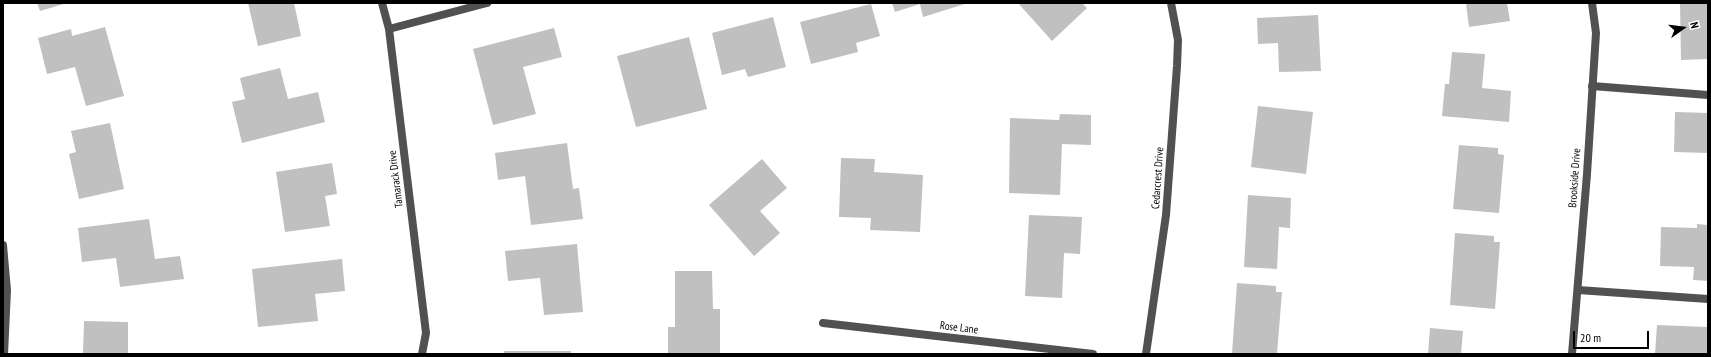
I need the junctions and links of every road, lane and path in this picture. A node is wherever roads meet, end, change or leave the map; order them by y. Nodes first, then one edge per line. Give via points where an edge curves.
1 (382, 3) edge
2 (487, 3) edge
3 (1171, 3) edge
4 (1592, 3) edge
5 (389, 28) junction
6 (1592, 86) junction
7 (1708, 95) edge
8 (3, 245) edge
9 (1578, 290) junction
10 (1708, 299) edge
11 (823, 323) dead end
12 (4, 354) edge
13 (422, 354) edge
14 (1093, 354) edge
15 (1146, 354) edge
16 (1572, 354) edge

1 - 5 street, Tamarack Drive
2 - 5 street
3 - 15 street, Cedarcrest Drive via 1178,40 1177,66 1166,215
4 - 6 street, Brookside Drive via 1596,33
5 - 13 street, Tamarack Drive via 426,333
6 - 7 street
6 - 9 street, Brookside Drive
8 - 12 street via 7,290
9 - 10 street
9 - 16 street, Brookside Drive
11 - 14 street, Rose Lane

